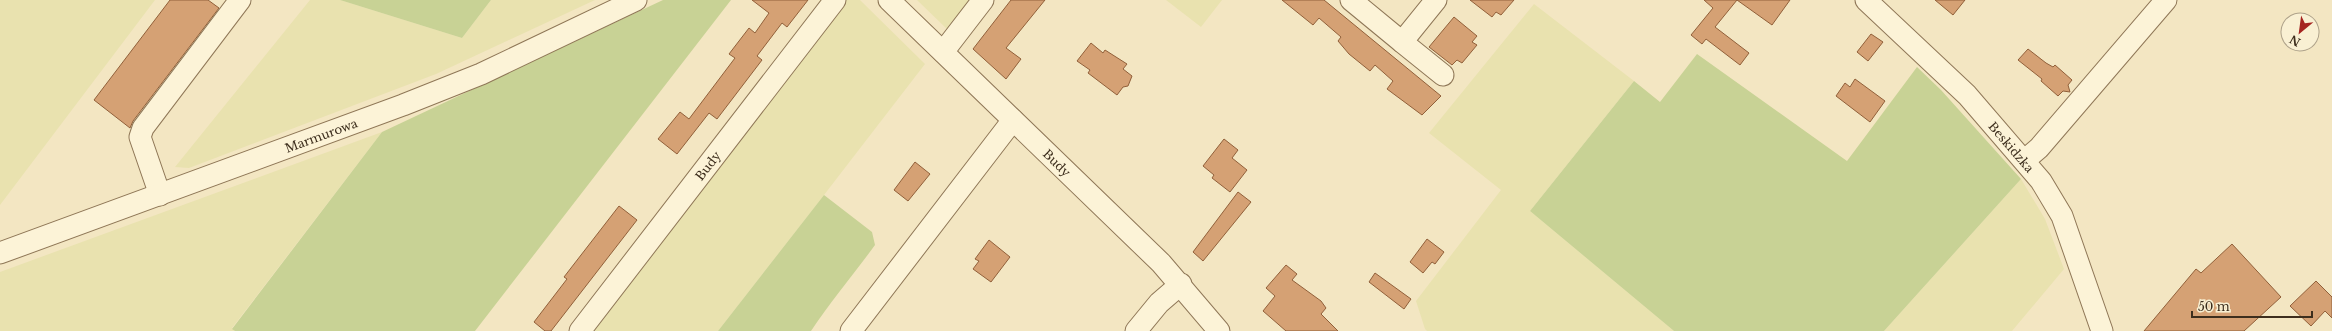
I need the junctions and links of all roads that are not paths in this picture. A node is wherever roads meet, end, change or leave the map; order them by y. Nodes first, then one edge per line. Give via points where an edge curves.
1 (240, 0) edge
2 (636, 0) edge
3 (835, 0) edge
4 (889, 0) edge
5 (983, 0) edge
6 (1351, 0) edge
7 (1436, 0) edge
8 (1866, 0) edge
9 (2166, 0) edge
10 (1402, 42) junction
11 (943, 52) junction
12 (1443, 75) dead end
13 (1014, 120) junction
14 (2025, 160) junction
15 (160, 194) junction
16 (0, 254) edge
17 (1181, 284) junction
18 (580, 331) edge
19 (851, 331) edge
20 (1136, 331) edge
21 (1219, 331) edge
22 (2102, 331) edge

1 - 15 street via 143,128 140,137
2 - 15 street, Marmurowa via 481,74
3 - 18 street, Budy
4 - 11 street, Budy
5 - 11 street
6 - 10 street
7 - 10 street
8 - 14 street, Beskidzka via 1946,74
9 - 14 street via 2039,148
10 - 12 street
11 - 13 street, Budy
13 - 17 street, Budy
13 - 19 street
14 - 22 street, Beskidzka via 2062,216
15 - 16 street, Marmurowa
17 - 20 street via 1159,303
17 - 21 street, Budy

